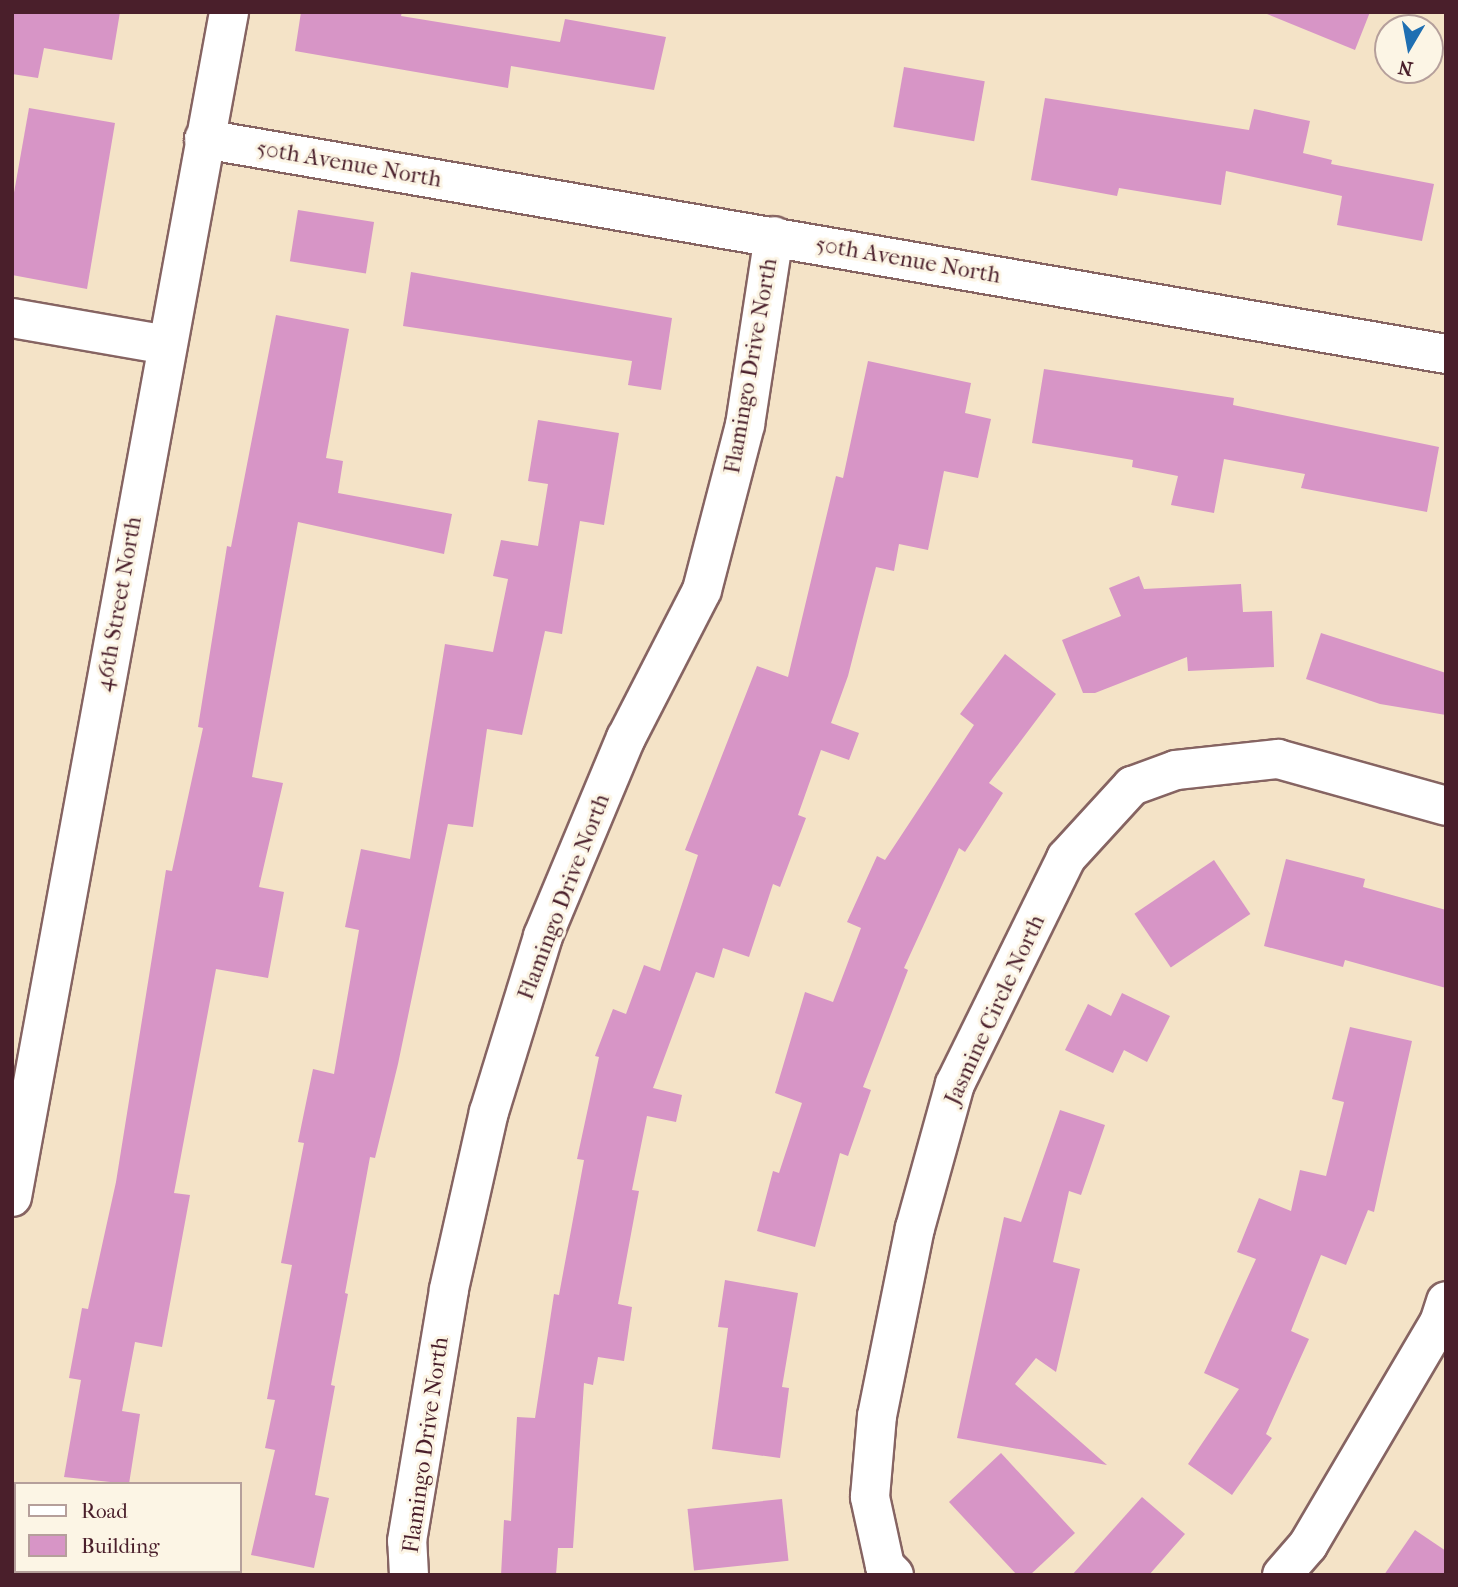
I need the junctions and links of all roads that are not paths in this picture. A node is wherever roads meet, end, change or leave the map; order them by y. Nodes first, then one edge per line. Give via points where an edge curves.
1 (229, 12) edge
2 (204, 139) junction
3 (774, 236) junction
4 (12, 318) edge
5 (166, 345) junction
6 (1446, 354) edge
7 (1446, 806) edge
8 (12, 1197) edge
9 (1443, 1317) edge
10 (410, 1575) edge
11 (894, 1575) edge
12 (1282, 1575) edge

1 - 2 street, 46th Street North
2 - 3 street, 50th Avenue North
2 - 5 street, 46th Street North
3 - 6 street, 50th Avenue North
3 - 10 street, Flamingo Drive North via 745,425 702,590 626,738 543,936 489,1112 449,1289 407,1541
4 - 5 street
5 - 8 street, 46th Street North
7 - 11 street, Jasmine Circle North via 1278,759 1176,770 1132,786 1066,858 955,1084 915,1228 877,1416 870,1497 885,1566
9 - 12 street via 1308,1545

